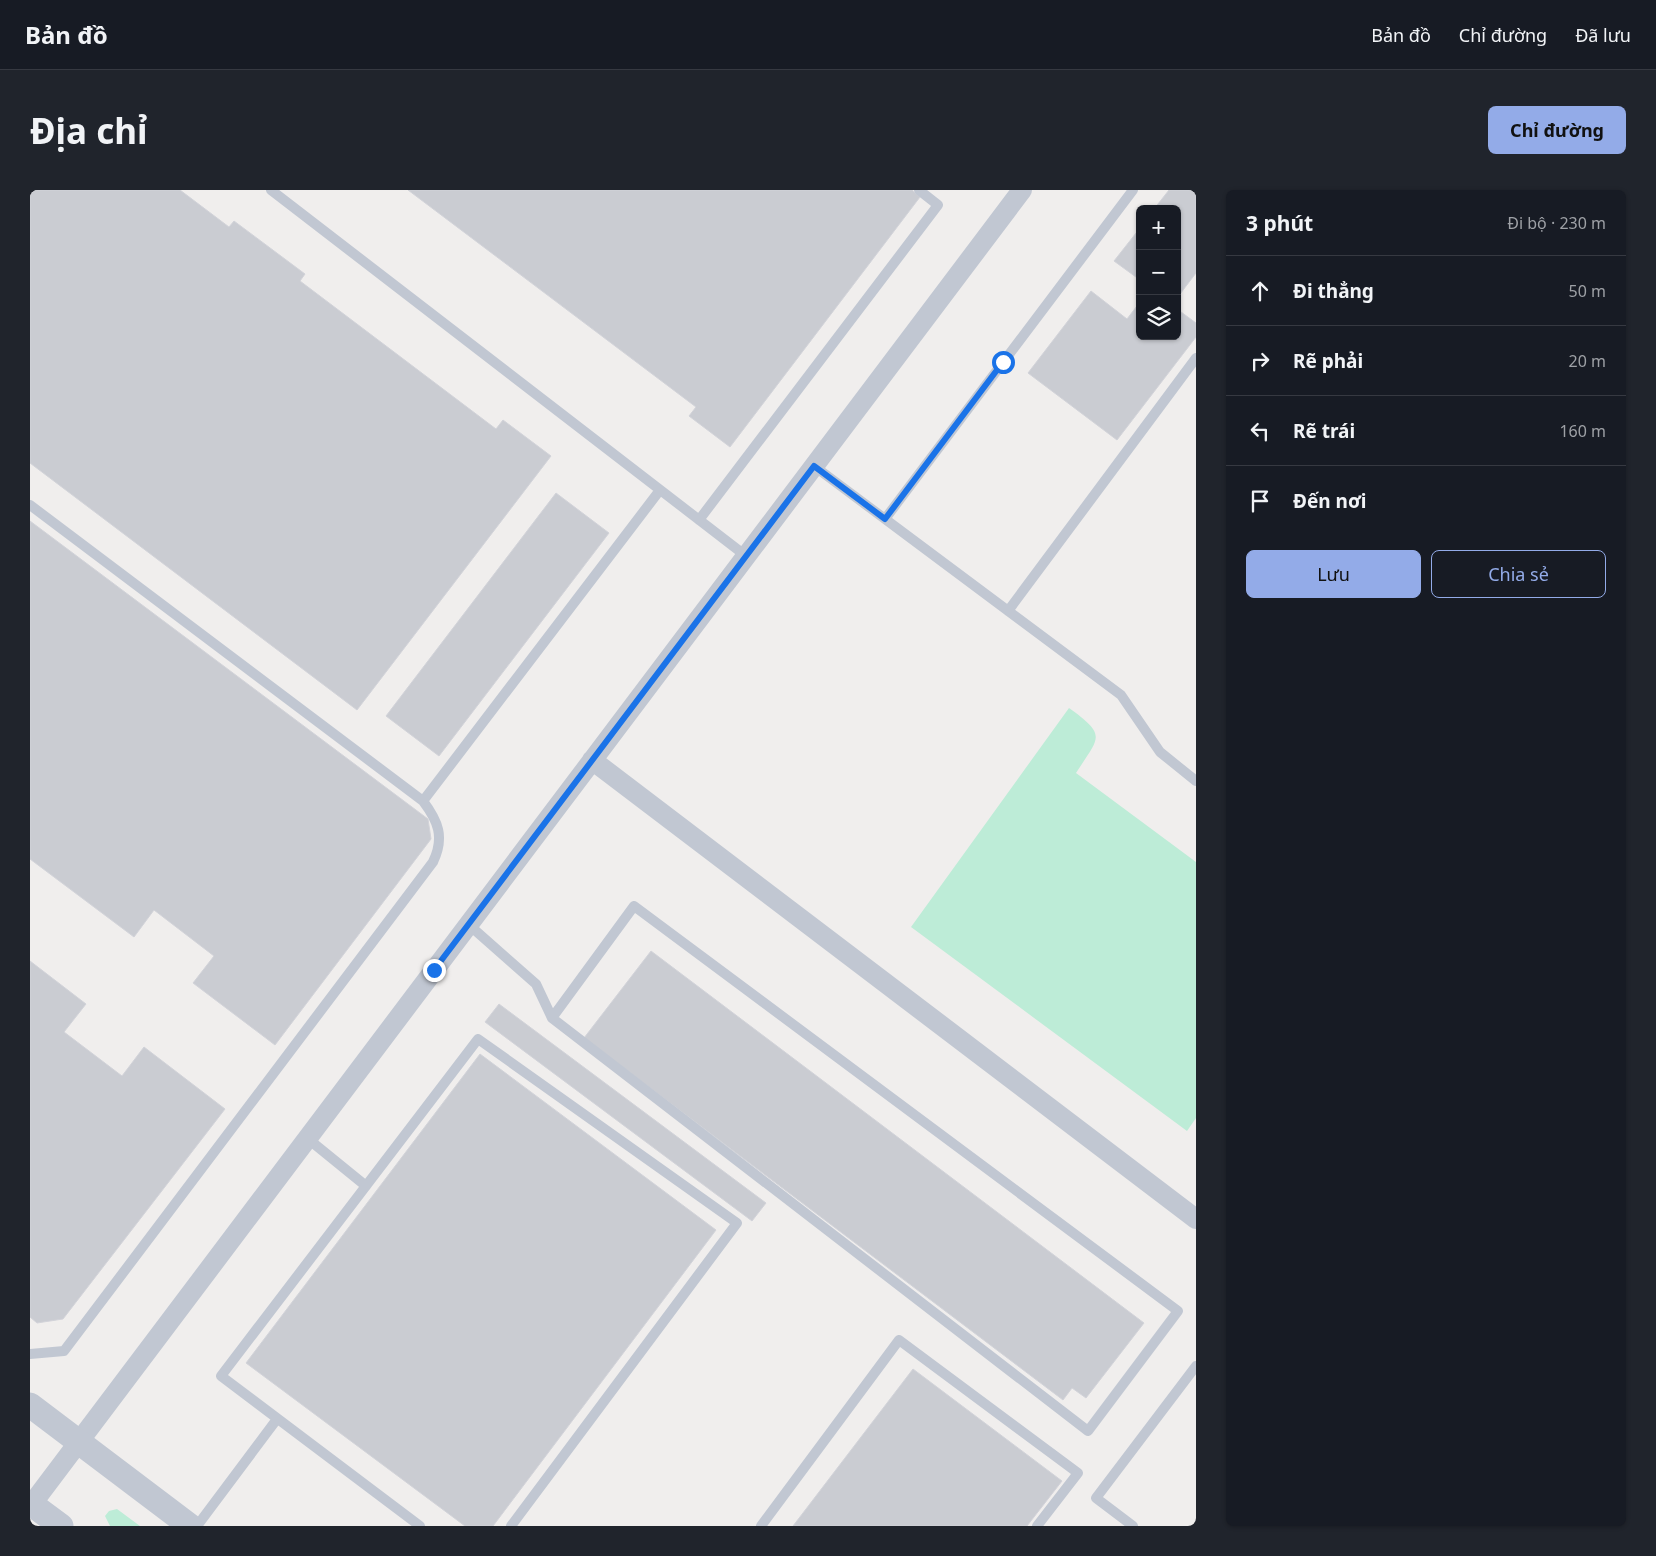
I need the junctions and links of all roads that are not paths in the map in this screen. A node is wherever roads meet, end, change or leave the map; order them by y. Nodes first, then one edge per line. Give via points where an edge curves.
1 (271, 190) edge
2 (919, 190) edge
3 (1022, 190) edge
4 (1133, 190) edge
5 (1196, 358) edge
6 (814, 466) junction
7 (660, 490) junction
8 (30, 505) edge
9 (885, 519) junction
10 (699, 520) junction
11 (746, 556) junction
12 (1008, 611) junction
13 (592, 760) junction
14 (1196, 781) edge
15 (423, 801) junction
16 (468, 924) junction
17 (552, 1018) junction
18 (307, 1138) junction
19 (366, 1186) junction
20 (1196, 1219) edge
21 (30, 1354) edge
22 (1196, 1366) edge
23 (30, 1405) edge
24 (277, 1419) junction
25 (79, 1442) junction
26 (31, 1504) edge
27 (60, 1526) edge
28 (190, 1526) edge
29 (197, 1526) edge
30 (420, 1526) edge
31 (511, 1526) edge
32 (761, 1526) edge
33 (1037, 1526) edge
34 (1133, 1526) edge

1 - 7 lane
2 - 10 lane via 938,205
3 - 6 street
4 - 9 lane
5 - 12 lane
6 - 9 lane
6 - 11 street
7 - 10 lane
7 - 15 lane
8 - 15 lane
9 - 12 lane
10 - 11 lane
11 - 13 street
12 - 14 lane via 1121,695 1160,752
13 - 16 street
13 - 20 street
15 - 21 lane via 435,816 440,830 440,844 433,862 64,1352
16 - 17 lane via 536,984
16 - 18 street
17 - 17 lane via 1088,1431 1178,1311 634,906
18 - 19 lane
18 - 25 street
19 - 24 lane via 221,1376
19 - 31 lane via 478,1039 737,1223
22 - 34 lane via 1096,1498
23 - 25 street
24 - 29 lane
24 - 30 lane
25 - 26 street
25 - 28 street
26 - 27 street
32 - 33 lane via 900,1340 1078,1473

